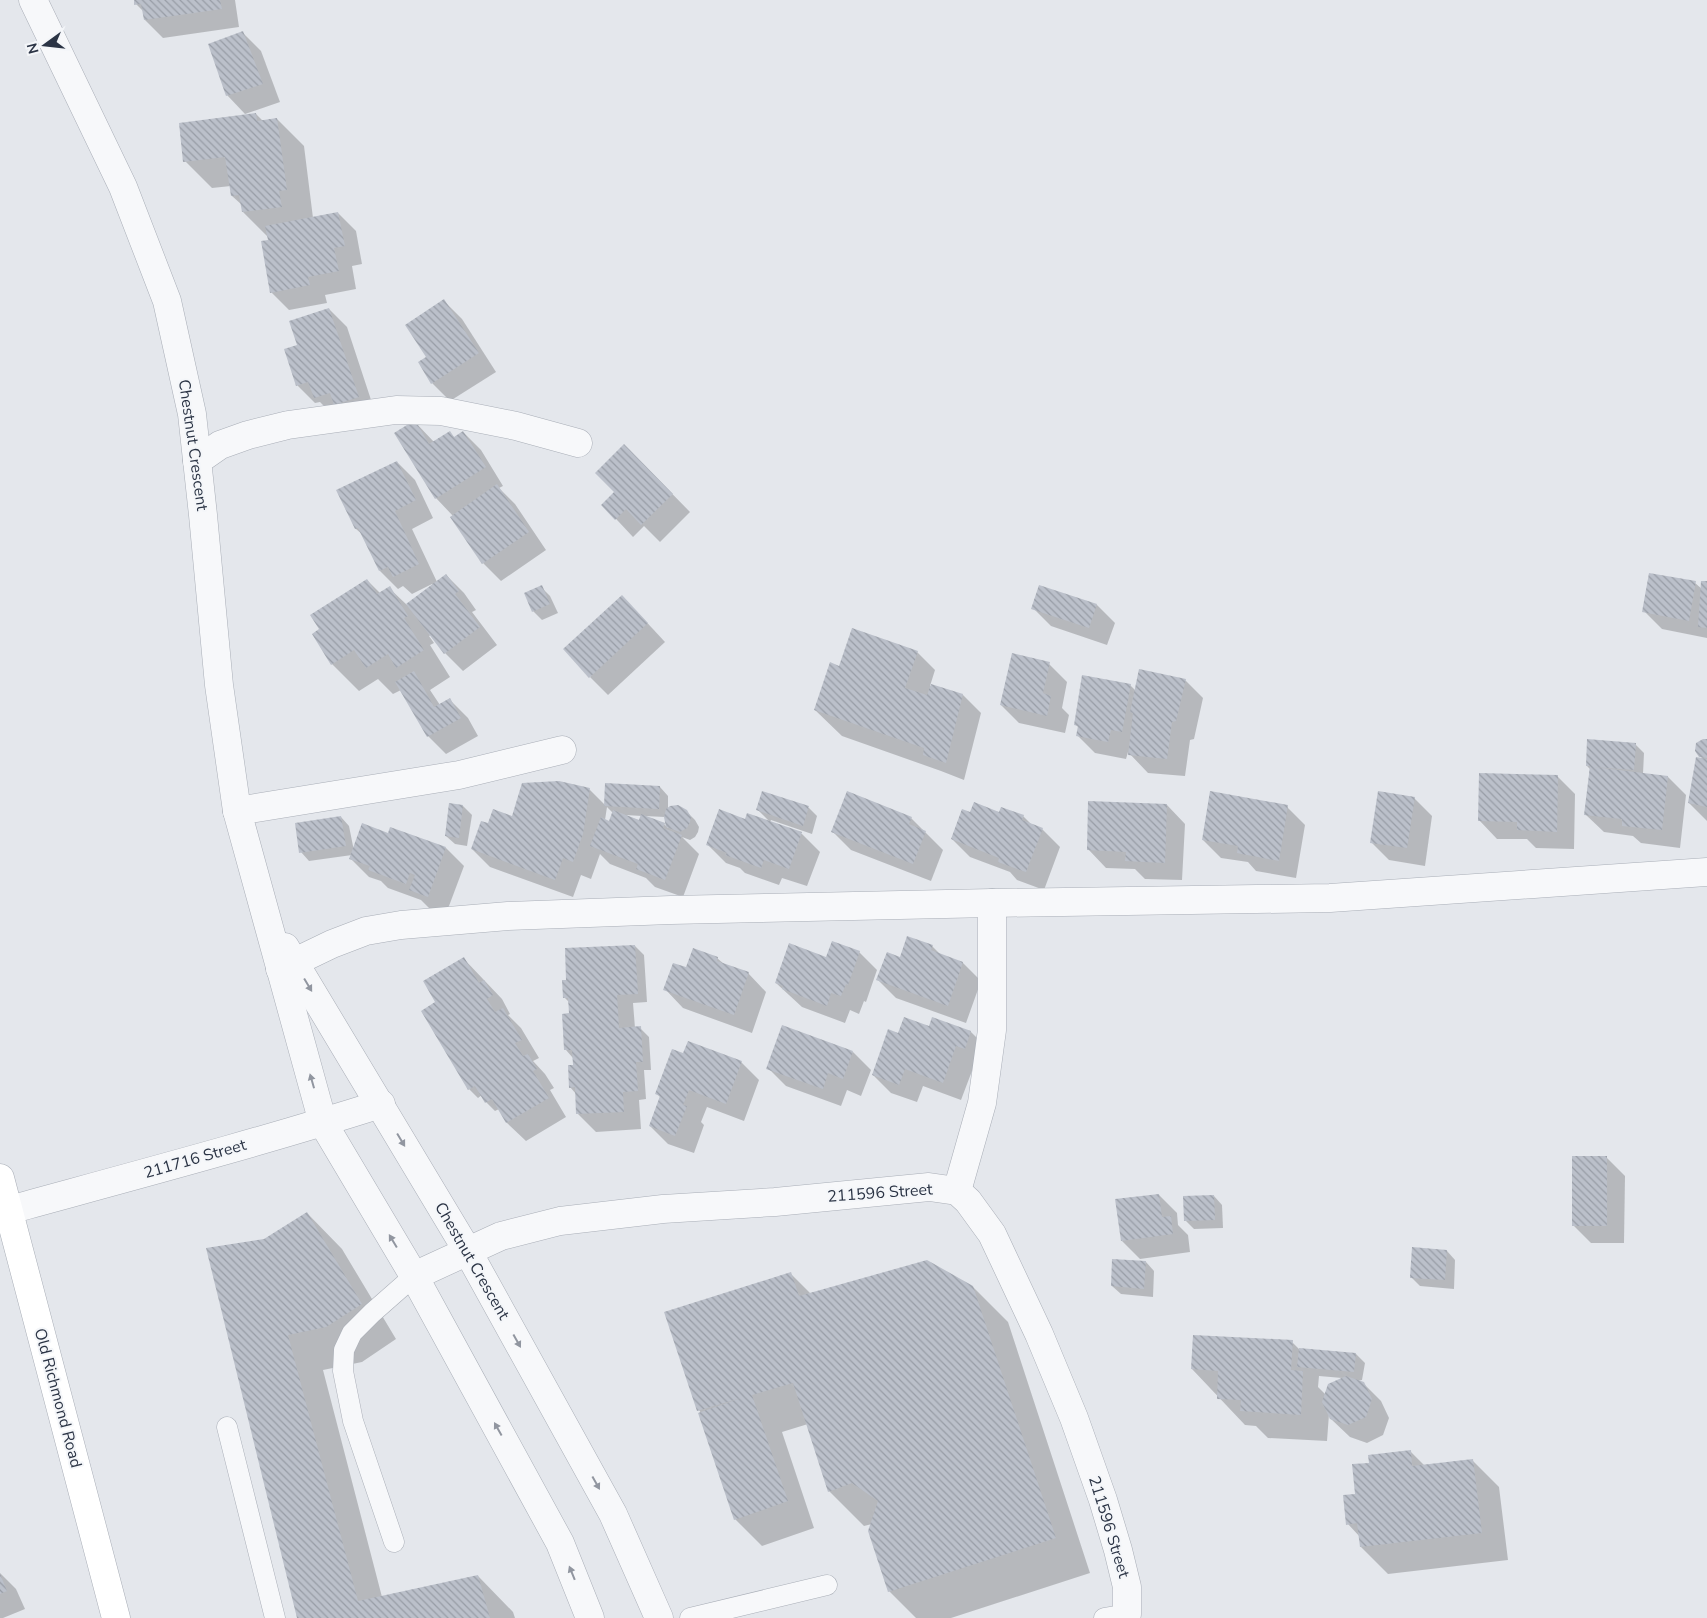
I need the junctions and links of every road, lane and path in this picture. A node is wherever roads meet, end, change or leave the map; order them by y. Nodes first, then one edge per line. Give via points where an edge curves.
1 (33, 0) edge
2 (578, 443) dead end
3 (197, 461) junction
4 (562, 750) dead end
5 (237, 811) junction
6 (1707, 872) edge
7 (992, 903) junction
8 (287, 965) junction
9 (381, 1104) junction
10 (323, 1123) junction
11 (0, 1178) edge
12 (957, 1191) junction
13 (9, 1210) junction
14 (467, 1250) junction
15 (414, 1276) junction
16 (227, 1427) dead end
17 (394, 1542) dead end
18 (827, 1585) dead end
19 (1116, 1616) edge
20 (116, 1618) edge
21 (275, 1618) edge
22 (590, 1618) edge
23 (659, 1618) edge
24 (690, 1618) edge

1 - 3 street, Chestnut Crescent via 123,187 166,301 192,414
2 - 3 street via 441,410 396,410 288,425 248,435 220,445
3 - 5 street, Chestnut Crescent via 219,685
4 - 5 street via 459,775
5 - 8 street, Chestnut Crescent via 265,914
6 - 7 street via 1330,898
7 - 8 street via 671,910 508,916 411,924 366,931
7 - 12 street via 992,1030 982,1103
8 -> 9 street, Chestnut Crescent
10 -> 8 street, Chestnut Crescent
9 - 10 street, 211716 Street
9 -> 14 street, Chestnut Crescent
10 - 13 street, 211716 Street
15 -> 10 street, Chestnut Crescent
11 - 13 street, Old Richmond Road
12 - 14 street, 211596 Street via 930,1187 560,1221 501,1236
12 - 19 street, 211596 Street via 992,1234 1074,1418 1103,1500 1127,1587
13 - 20 street, Old Richmond Road
14 - 15 street, 211596 Street
14 -> 23 street, Chestnut Crescent via 613,1514
15 - 17 lane via 352,1333 344,1350 343,1371 353,1420
22 -> 15 street, Chestnut Crescent via 560,1543
16 - 21 lane
18 - 24 lane

